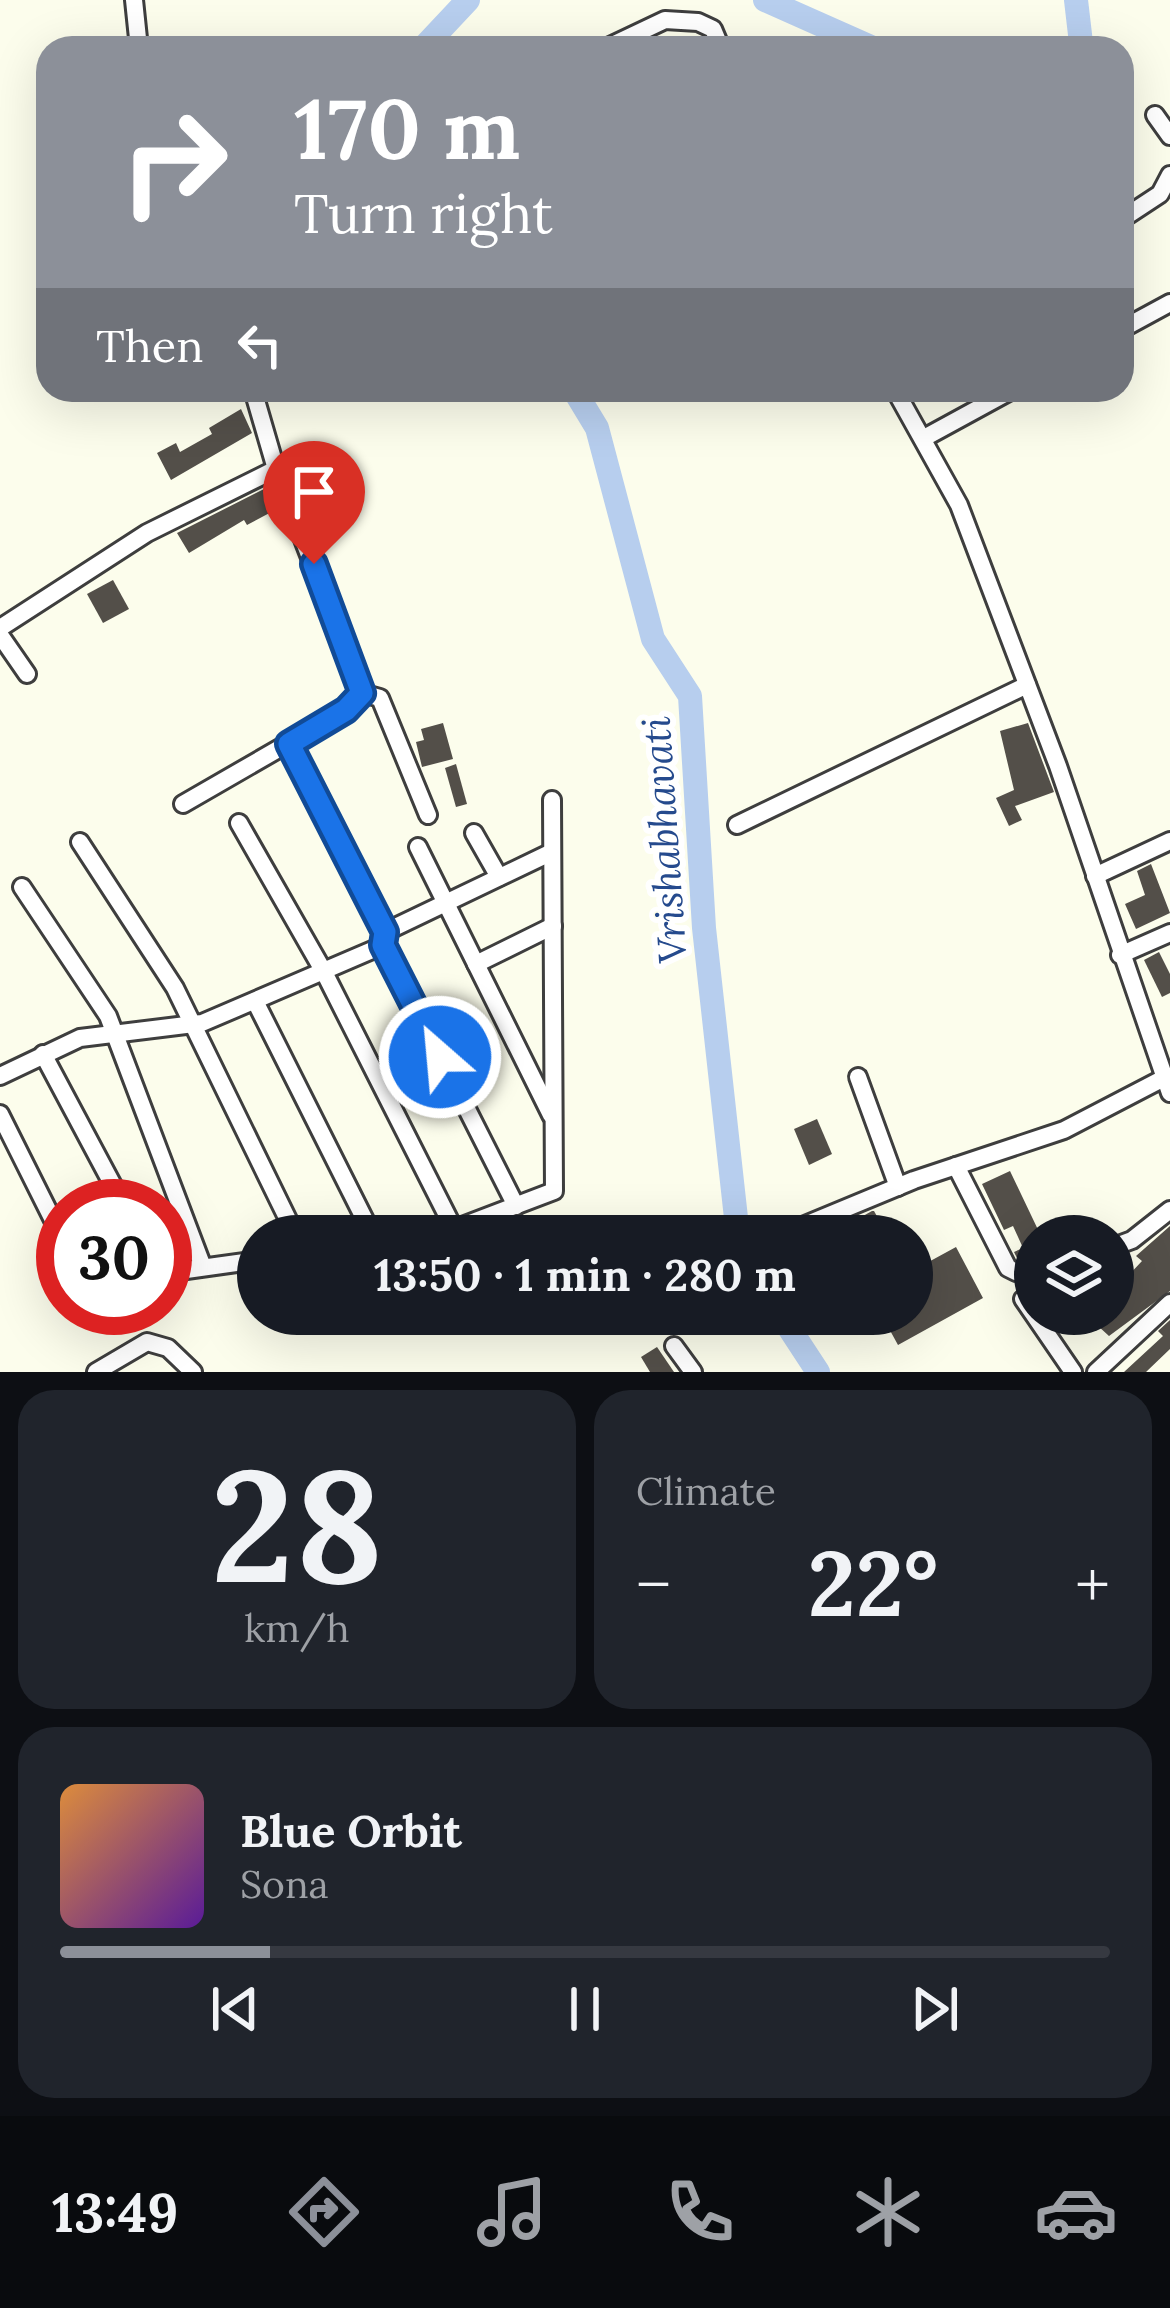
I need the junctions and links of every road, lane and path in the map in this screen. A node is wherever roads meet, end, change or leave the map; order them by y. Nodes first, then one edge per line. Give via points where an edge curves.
1 (134, 0) edge
2 (138, 36) edge
3 (633, 36) edge
4 (715, 36) edge
5 (1155, 115) dead end
6 (1170, 136) edge
7 (1170, 175) edge
8 (1134, 211) edge
9 (1170, 303) edge
10 (1134, 322) edge
11 (256, 402) edge
12 (902, 402) edge
13 (990, 402) edge
14 (924, 438) junction
15 (275, 469) junction
16 (0, 632) edge
17 (27, 674) dead end
18 (1027, 686) junction
19 (362, 693) junction
20 (289, 744) junction
21 (552, 800) dead end
22 (183, 804) dead end
23 (428, 815) dead end
24 (239, 823) dead end
25 (736, 825) dead end
26 (474, 833) dead end
27 (80, 842) dead end
28 (1170, 842) edge
29 (418, 847) dead end
30 (552, 852) junction
31 (1095, 876) junction
32 (499, 877) junction
33 (22, 887) dead end
34 (446, 903) junction
35 (553, 926) junction
36 (1170, 933) edge
37 (384, 939) junction
38 (1120, 955) junction
39 (476, 964) junction
40 (325, 972) junction
41 (255, 1001) junction
42 (192, 1026) junction
43 (117, 1035) junction
44 (43, 1054) junction
45 (0, 1076) edge
46 (858, 1076) dead end
47 (1167, 1086) edge
48 (0, 1114) edge
49 (554, 1121) junction
50 (956, 1166) junction
51 (110, 1179) edge
52 (36, 1186) edge
53 (898, 1187) junction
54 (516, 1206) junction
55 (1170, 1210) edge
56 (286, 1215) edge
57 (363, 1215) edge
58 (438, 1215) edge
59 (493, 1215) edge
60 (830, 1215) edge
61 (1134, 1238) edge
62 (237, 1263) edge
63 (203, 1267) junction
64 (192, 1269) edge
65 (1014, 1270) edge
66 (1170, 1303) edge
67 (1048, 1335) edge
68 (674, 1346) dead end
69 (96, 1372) edge
70 (193, 1372) edge
71 (693, 1372) edge
72 (1073, 1372) edge
73 (1096, 1372) edge

1 - 2 street
3 - 4 street via 669,20
5 - 6 street
7 - 8 street via 1160,194
9 - 10 street
11 - 15 street
12 - 14 street
13 - 14 street
14 - 18 street via 959,505
15 - 16 street via 147,533
15 - 19 street
16 - 17 street
18 - 25 street
18 - 31 street
19 - 20 street
19 - 23 street via 380,698
20 - 22 street
20 - 37 street
21 - 30 street
24 - 40 street
26 - 32 street
27 - 42 street
28 - 31 street
29 - 34 street
30 - 32 street
30 - 35 street
31 - 38 street
32 - 34 street
33 - 43 street
34 - 37 street
34 - 39 street
35 - 39 street
35 - 49 street
36 - 38 street
37 - 40 street
37 - 54 street
38 - 47 street
39 - 49 street
40 - 41 street
40 - 58 street
41 - 42 street
41 - 57 street
42 - 43 street
42 - 56 street
43 - 44 street via 80,1038
43 - 63 street
44 - 45 street
44 - 51 street
46 - 53 street
47 - 50 street
48 - 52 street
49 - 54 street via 554,1191
50 - 53 street
50 - 65 street
53 - 60 street
54 - 59 street
55 - 61 street
62 - 63 street
63 - 64 street
66 - 73 street
67 - 72 street
68 - 71 street
69 - 70 street via 147,1342 168,1348

